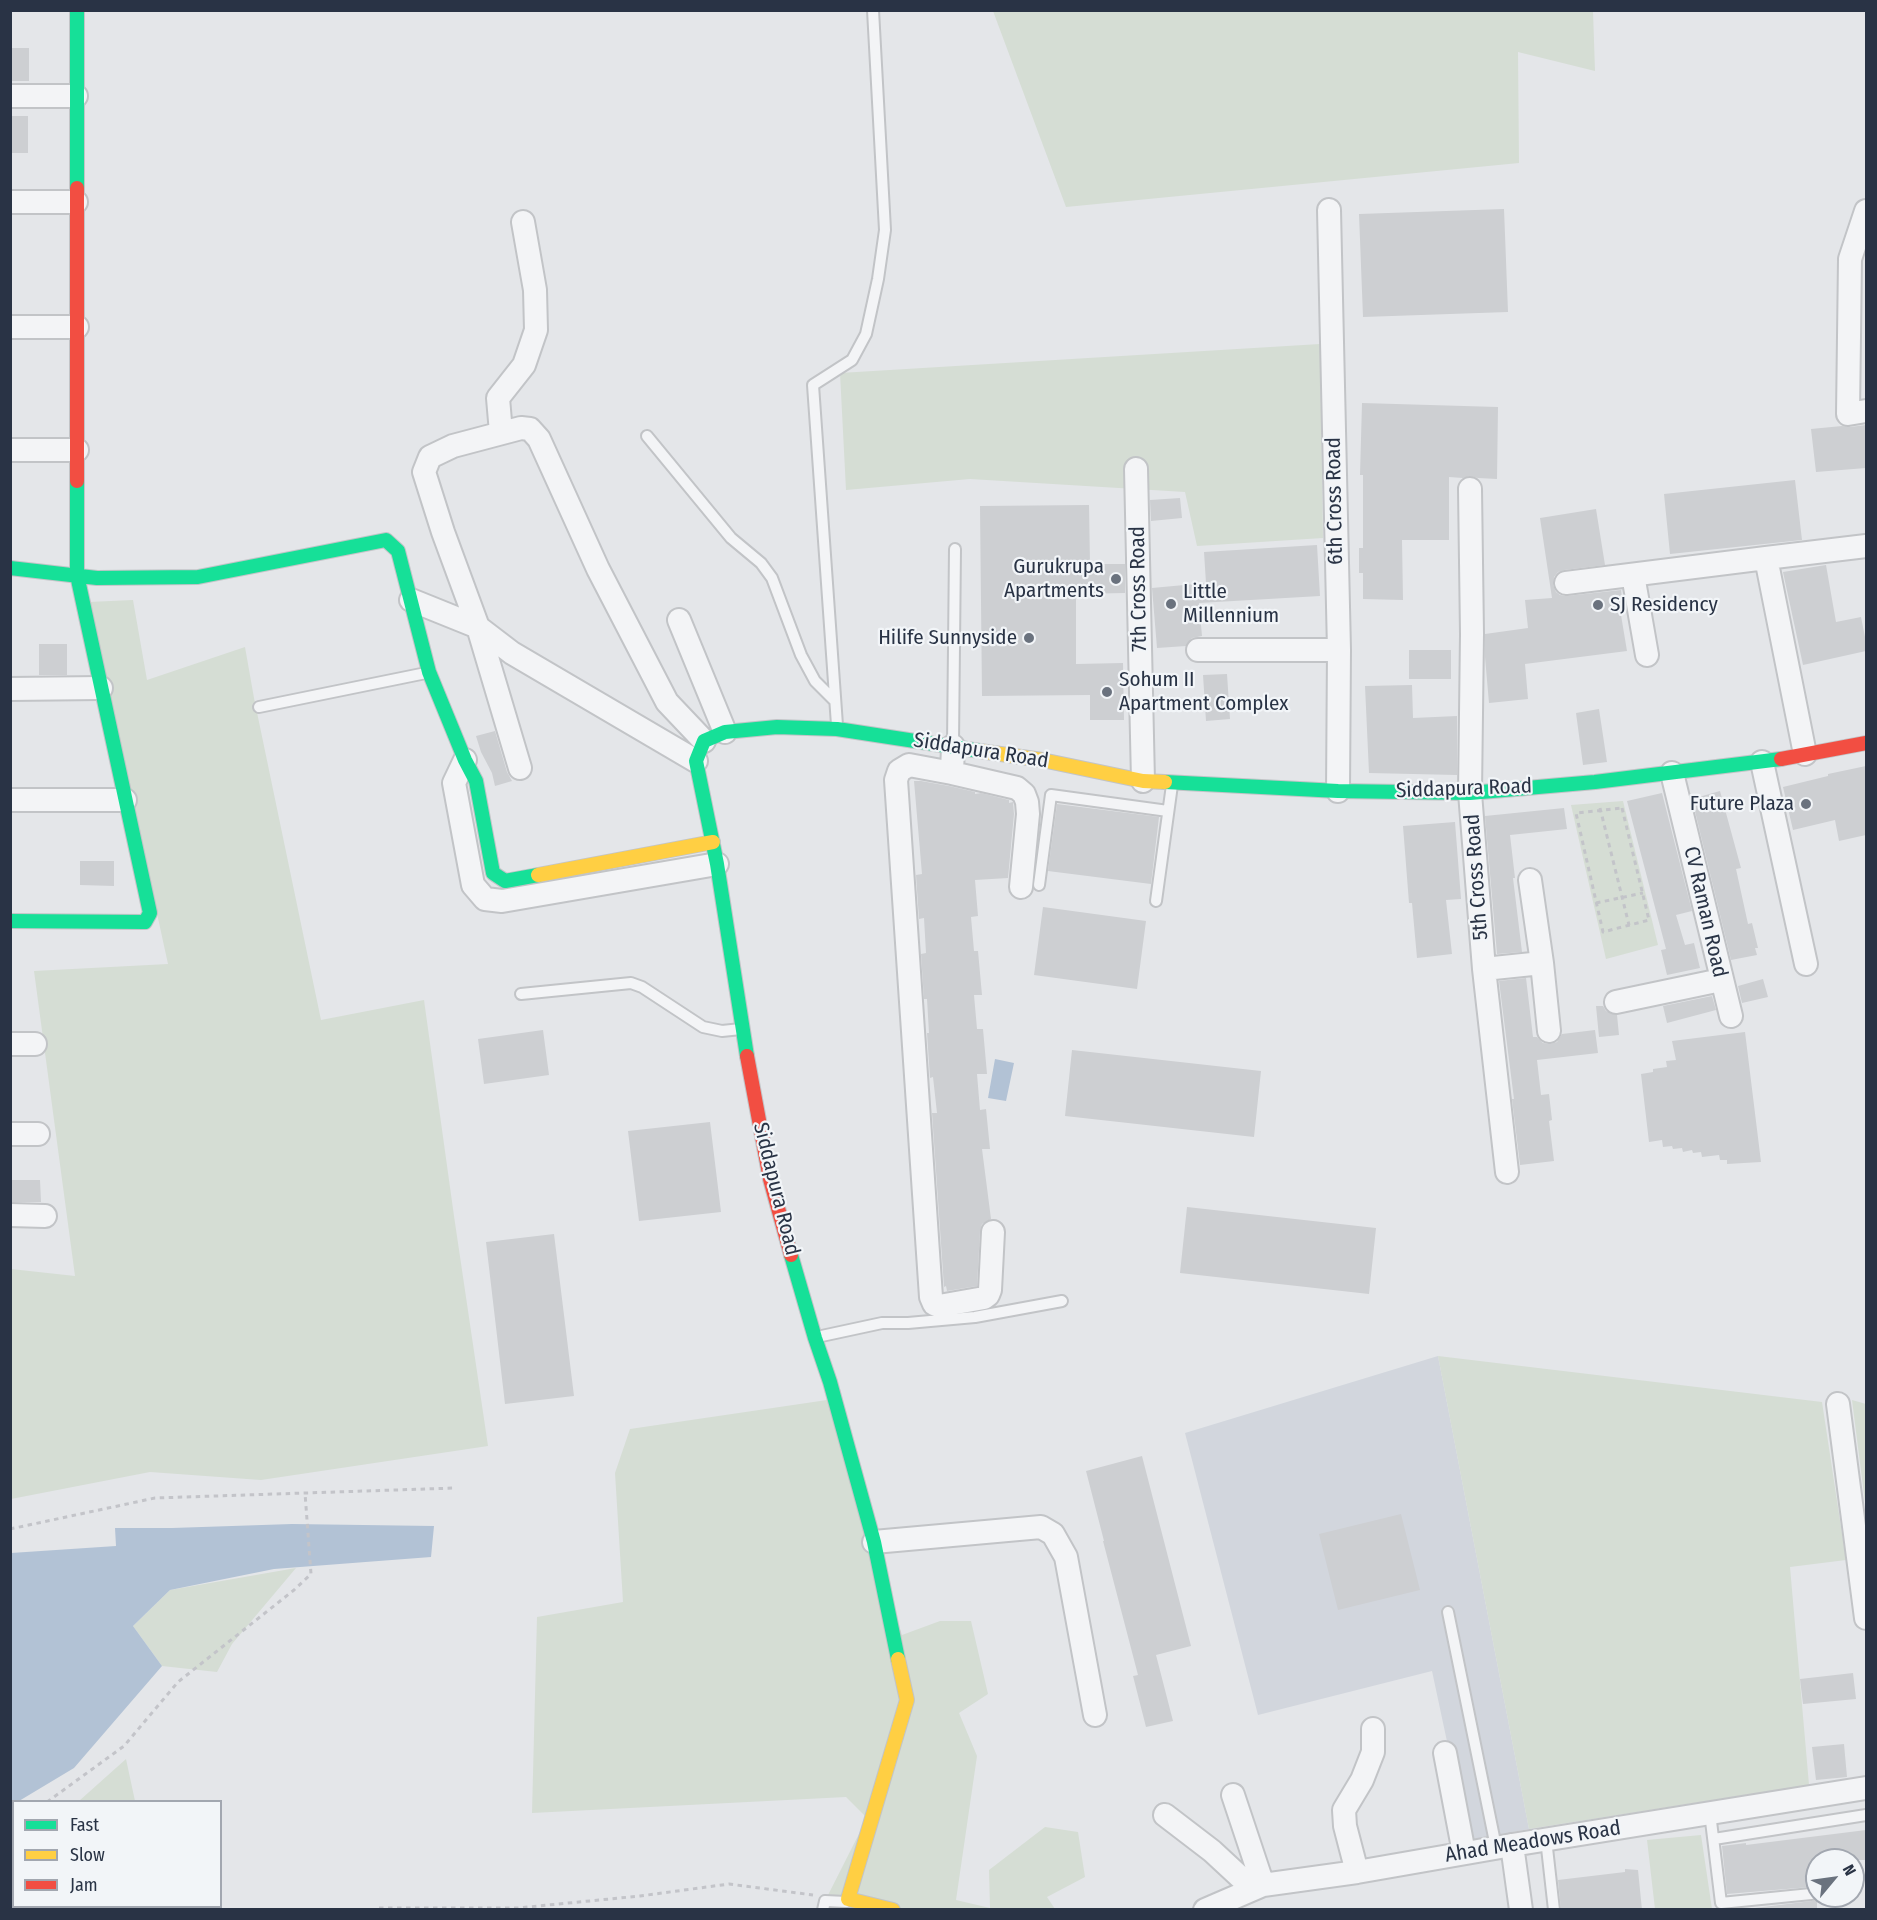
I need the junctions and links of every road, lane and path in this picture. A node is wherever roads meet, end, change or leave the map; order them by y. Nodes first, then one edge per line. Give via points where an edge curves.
1 (76, 10) edge
2 (873, 10) edge
3 (10, 96) edge
4 (76, 96) junction
5 (10, 202) edge
6 (76, 202) junction
7 (1329, 210) dead end
8 (1866, 211) edge
9 (523, 222) dead end
10 (10, 327) edge
11 (76, 327) junction
12 (1857, 413) edge
13 (501, 433) junction
14 (647, 436) dead end
15 (10, 450) edge
16 (77, 450) junction
17 (1136, 469) dead end
18 (1470, 489) dead end
19 (1866, 546) edge
20 (955, 549) dead end
21 (1766, 558) junction
22 (10, 568) edge
23 (77, 575) junction
24 (1633, 575) junction
25 (1566, 583) dead end
26 (411, 600) junction
27 (679, 620) dead end
28 (478, 627) junction
29 (1198, 650) dead end
30 (1339, 650) junction
31 (1647, 655) dead end
32 (429, 672) junction
33 (101, 688) junction
34 (10, 689) edge
35 (835, 701) junction
36 (259, 707) dead end
37 (837, 729) junction
38 (725, 732) junction
39 (1866, 743) edge
40 (953, 746) junction
41 (700, 751) junction
42 (1805, 754) junction
43 (465, 760) joint
44 (1762, 762) junction
45 (520, 768) dead end
46 (952, 773) junction
47 (1672, 773) junction
48 (1143, 781) junction
49 (1172, 782) junction
50 (1338, 792) junction
51 (1470, 793) junction
52 (10, 800) edge
53 (125, 800) junction
54 (1601, 810) junction
55 (1168, 811) junction
56 (715, 853) junction
57 (1530, 880) dead end
58 (1030, 886) joint
59 (1643, 893) junction
60 (1622, 897) junction
61 (1156, 900) dead end
62 (1596, 903) junction
63 (10, 921) edge
64 (1629, 925) junction
65 (1542, 963) junction
66 (1806, 964) dead end
67 (1484, 969) junction
68 (1721, 980) junction
69 (521, 994) dead end
70 (1616, 1002) dead end
71 (1731, 1016) dead end
72 (742, 1029) junction
73 (1549, 1030) dead end
74 (10, 1044) edge
75 (35, 1044) dead end
76 (10, 1134) edge
77 (38, 1134) dead end
78 (1507, 1172) dead end
79 (10, 1215) edge
80 (45, 1216) dead end
81 (993, 1232) dead end
82 (1062, 1301) dead end
83 (815, 1338) junction
84 (1838, 1404) dead end
85 (455, 1488) dead end
86 (305, 1493) junction
87 (10, 1529) edge
88 (874, 1542) junction
89 (1448, 1612) dead end
90 (1866, 1618) edge
91 (1095, 1715) dead end
92 (1373, 1729) dead end
93 (1445, 1753) dead end
94 (1866, 1788) edge
95 (1233, 1795) dead end
96 (50, 1800) edge
97 (1710, 1813) junction
98 (1165, 1815) dead end
99 (1866, 1815) edge
100 (1546, 1839) junction
101 (1714, 1839) junction
102 (1504, 1846) junction
103 (1464, 1853) junction
104 (1357, 1872) junction
105 (1258, 1887) junction
106 (1805, 1895) edge
107 (849, 1899) junction
108 (379, 1908) edge
109 (823, 1910) edge
110 (892, 1910) edge
111 (1204, 1910) edge
112 (1521, 1910) edge
113 (1554, 1910) edge

1 - 4 street
2 - 35 lane via 885,230 878,279 866,334 852,360 813,385
3 - 4 street
4 - 6 street
5 - 6 street
6 - 11 street
7 - 30 street, 6th Cross Road
8 - 12 street via 1850,259
9 - 13 street via 535,290 536,330 524,365 498,398
10 - 11 street
11 - 16 street
13 - 28 street via 453,446 430,457 424,472
13 - 41 street via 530,429 539,439 598,569 667,702
14 - 35 lane via 725,532 761,563 772,578 801,655 815,681
15 - 16 street
16 - 23 street
17 - 48 street, 7th Cross Road
18 - 51 street, 5th Cross Road
19 - 21 street
20 - 40 lane
21 - 24 street
21 - 42 street
22 - 23 street
23 - 26 street via 198,577 386,540 398,551
23 - 33 street
24 - 25 street
24 - 31 street
26 - 28 street
26 - 32 street
27 - 38 street
28 - 41 street via 512,653
28 - 45 street
29 - 30 street
30 - 50 street, 6th Cross Road
32 - 36 lane
32 - 43 street
33 - 34 street
33 - 53 street
35 - 37 lane
37 - 38 street, Siddapura Road via 777,727
37 - 40 street, Siddapura Road
38 - 41 street, Siddapura Road
39 - 42 street, Siddapura Road
40 - 46 street
40 - 48 street, Siddapura Road
41 - 56 street, Siddapura Road
42 - 44 street, Siddapura Road
43 - 56 street via 454,783 473,885 485,899 502,901
44 - 47 street, Siddapura Road
44 - 66 street
46 - 58 street via 1017,788 1024,794
46 - 81 street via 909,765 899,771 896,780 934,1304 988,1295
47 - 51 street, Siddapura Road
47 - 68 street, CV Raman Road
48 - 49 street, Siddapura Road
49 - 50 street, Siddapura Road
49 - 55 lane
50 - 51 street, Siddapura Road
51 - 67 street, 5th Cross Road
52 - 53 street
53 - 63 street via 150,913 145,922
54 - 59 path via 1622,808
54 - 60 path
54 - 62 path via 1576,813
55 - 58 lane via 1051,795
55 - 61 lane
56 - 72 street, Siddapura Road
57 - 65 street
59 - 60 path
59 - 64 path via 1649,920
60 - 62 path
60 - 64 path
62 - 64 path via 1603,932
65 - 67 street
65 - 73 street
67 - 78 street, 5th Cross Road
68 - 70 street
68 - 71 street, CV Raman Road
69 - 72 lane via 631,983 703,1027 722,1031
72 - 83 street, Siddapura Road via 770,1179
74 - 75 street
76 - 77 street
79 - 80 street
82 - 83 lane via 975,1317 882,1323
83 - 88 street, Siddapura Road
84 - 90 street
85 - 86 path
86 - 87 path via 155,1498
86 - 96 path via 311,1574 178,1682 124,1746
88 - 91 street via 1041,1527 1053,1534 1065,1557
88 - 107 street, Siddapura Road via 907,1700
89 - 102 lane
92 - 104 street via 1372,1752 1362,1780 1344,1810
93 - 103 street
94 - 97 street, Ahad Meadows Road
95 - 105 street
97 - 100 street, Ahad Meadows Road
97 - 101 lane
98 - 105 street
99 - 101 lane
100 - 102 street, Ahad Meadows Road
100 - 113 lane
101 - 106 lane via 1721,1903
102 - 103 street, Ahad Meadows Road
102 - 112 street
103 - 104 street, Ahad Meadows Road
104 - 105 street, Ahad Meadows Road
105 - 111 street, Ahad Meadows Road
107 - 108 path via 729,1884 518,1908
107 - 109 lane via 844,1903 825,1901
107 - 110 street

